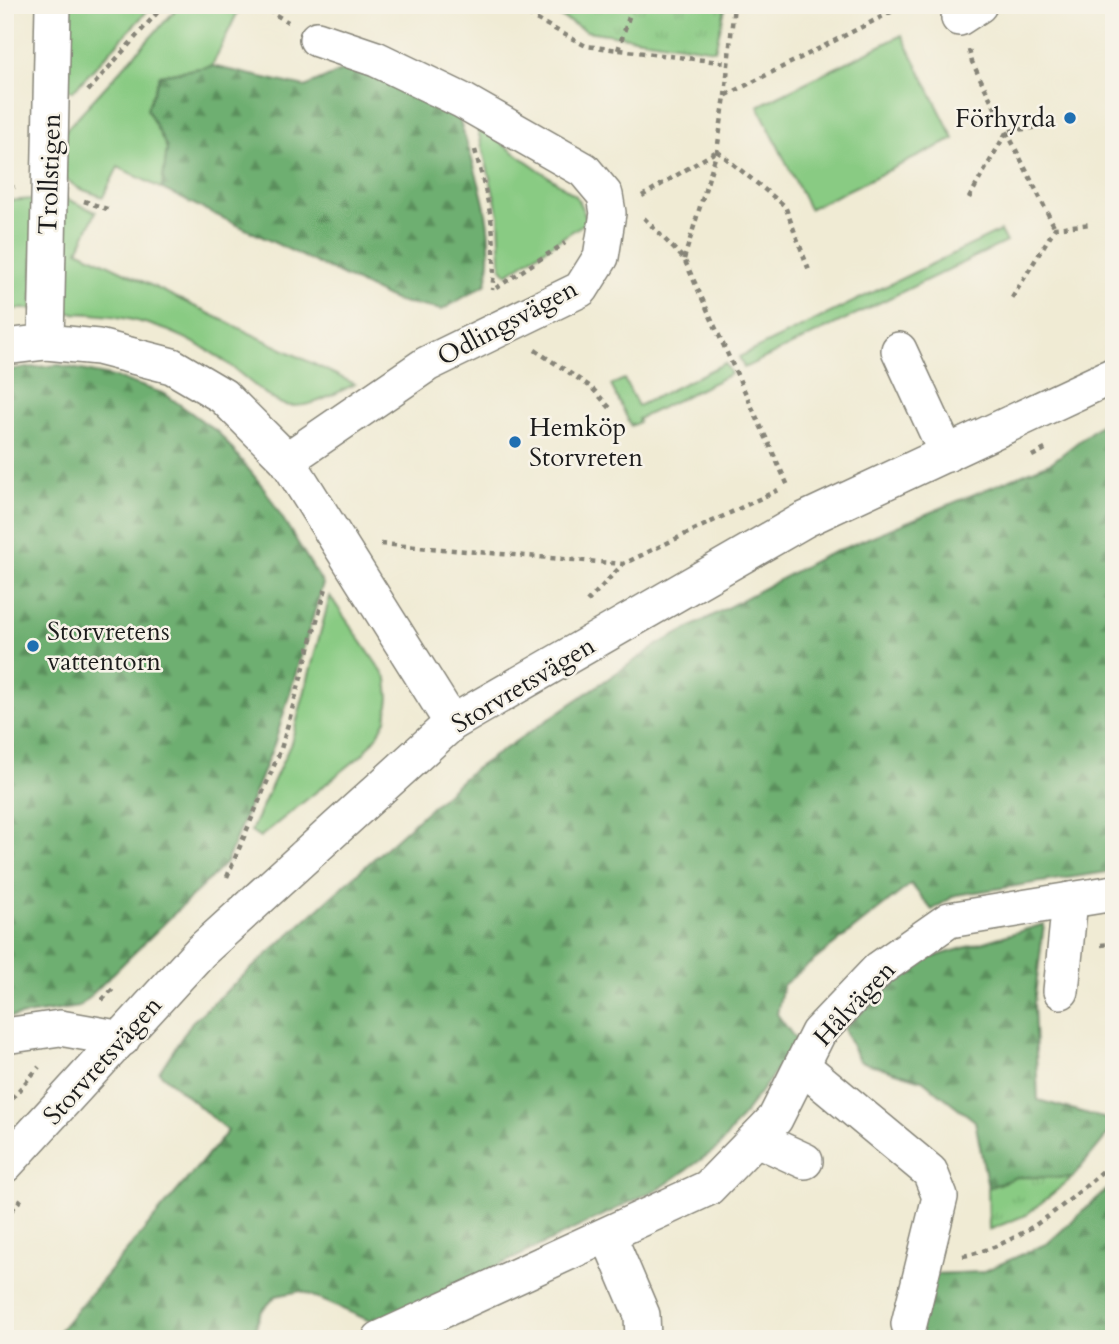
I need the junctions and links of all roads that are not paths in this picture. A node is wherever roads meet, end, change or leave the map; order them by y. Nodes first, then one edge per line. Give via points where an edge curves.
1 (52, 5) edge
2 (317, 39) dead end
3 (46, 342) junction
4 (5, 347) edge
5 (899, 350) dead end
6 (1114, 375) edge
7 (947, 454) junction
8 (287, 460) junction
9 (452, 723) junction
10 (1114, 892) edge
11 (1070, 900) junction
12 (1061, 991) dead end
13 (5, 1036) edge
14 (122, 1040) junction
15 (802, 1066) junction
16 (757, 1139) junction
17 (805, 1161) dead end
18 (5, 1165) edge
19 (608, 1235) junction
20 (909, 1324) dead end
21 (446, 1325) edge
22 (380, 1339) edge
23 (643, 1339) edge

1 - 3 street, Trollstigen
2 - 8 street, Odlingsvägen via 376,59 463,100 584,170 619,208 600,257 581,289 427,364
3 - 4 street
3 - 8 street via 98,347 172,366 223,396
5 - 7 street
6 - 7 street, Storvretsvägen
7 - 9 street, Storvretsvägen via 804,520
8 - 9 street
9 - 14 street, Storvretsvägen via 201,951
10 - 11 street, Hålvägen
11 - 12 street
11 - 15 street, Hålvägen via 949,920 879,969 818,1033
13 - 14 street via 60,1028
14 - 18 street, Storvretsvägen
15 - 16 street, Hålvägen via 775,1119
15 - 20 street, Hålvägen via 930,1172 940,1197
16 - 17 street
16 - 19 street, Hålvägen via 708,1188
19 - 21 street, Hålvägen
19 - 23 street via 642,1315
21 - 22 street, Hålvägen

